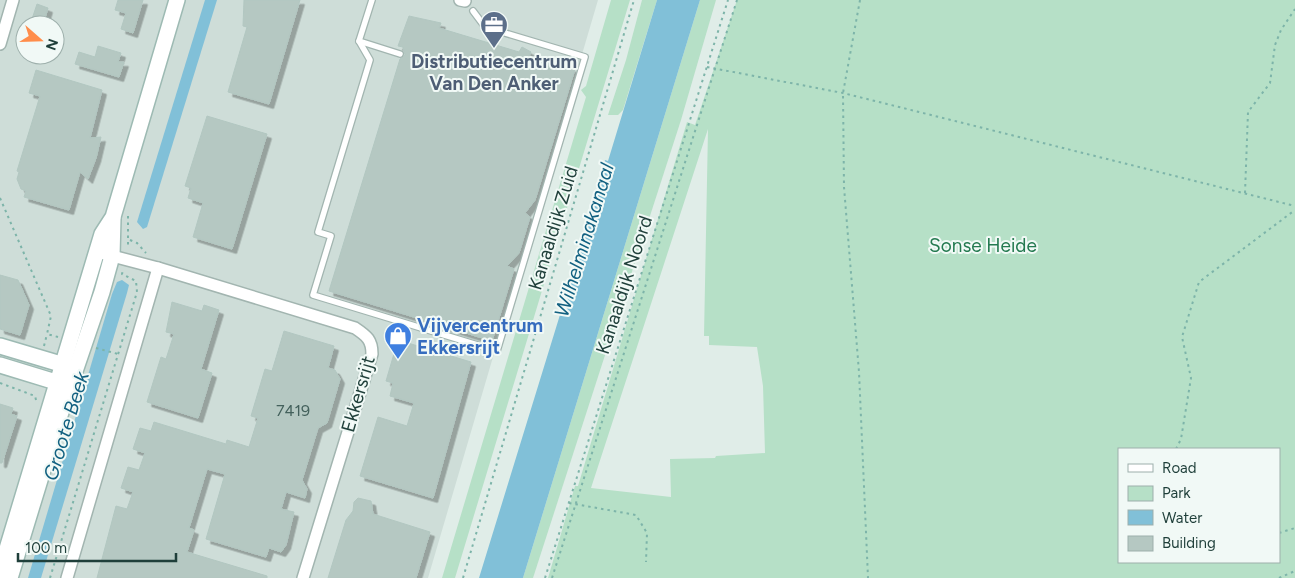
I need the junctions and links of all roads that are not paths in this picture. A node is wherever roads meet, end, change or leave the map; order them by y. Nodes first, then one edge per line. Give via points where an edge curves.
1 (14, 0) edge
2 (177, 0) edge
3 (372, 0) edge
4 (473, 11) dead end
5 (359, 41) junction
6 (0, 44) edge
7 (400, 54) dead end
8 (112, 256) junction
9 (158, 268) junction
10 (0, 346) edge
11 (0, 365) edge
12 (64, 365) junction
13 (66, 381) junction
14 (0, 572) edge
15 (10, 578) edge
16 (67, 578) edge
17 (303, 578) edge

1 - 6 street
2 - 8 main road via 113,217
3 - 5 lane
4 - 5 lane via 485,27 585,57 497,350 313,295 331,236 318,232 370,60
5 - 7 lane
8 - 9 street, Ekkersrijt
8 - 12 main road via 70,341
8 - 13 main road via 102,292
9 - 16 street
9 - 17 street, Ekkersrijt via 355,328 372,344 372,354
10 - 12 main road
11 - 13 main road
12 - 13 main road
13 - 14 main road
13 - 15 main road

